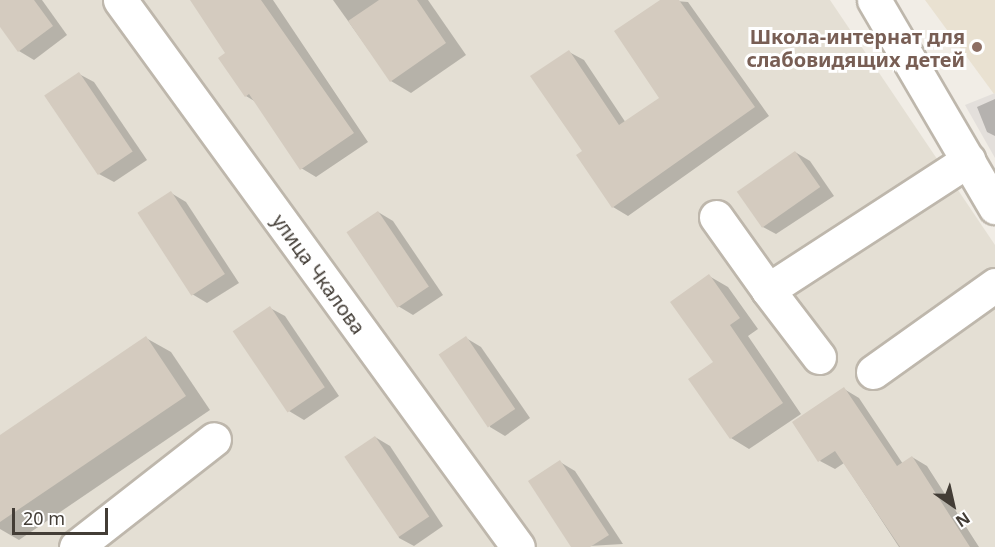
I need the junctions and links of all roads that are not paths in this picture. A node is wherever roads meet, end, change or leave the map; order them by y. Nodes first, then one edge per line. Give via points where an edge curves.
1 (120, 0) edge
2 (874, 0) edge
3 (979, 163) edge
4 (995, 207) edge
5 (716, 217) dead end
6 (995, 285) edge
7 (768, 290) junction
8 (819, 357) dead end
9 (873, 372) dead end
10 (214, 439) dead end
11 (76, 547) edge
12 (518, 547) edge

1 - 12 street, улица Чкалова
2 - 3 street
3 - 4 street
3 - 7 street
5 - 7 street
6 - 9 street
7 - 8 street
10 - 11 street

